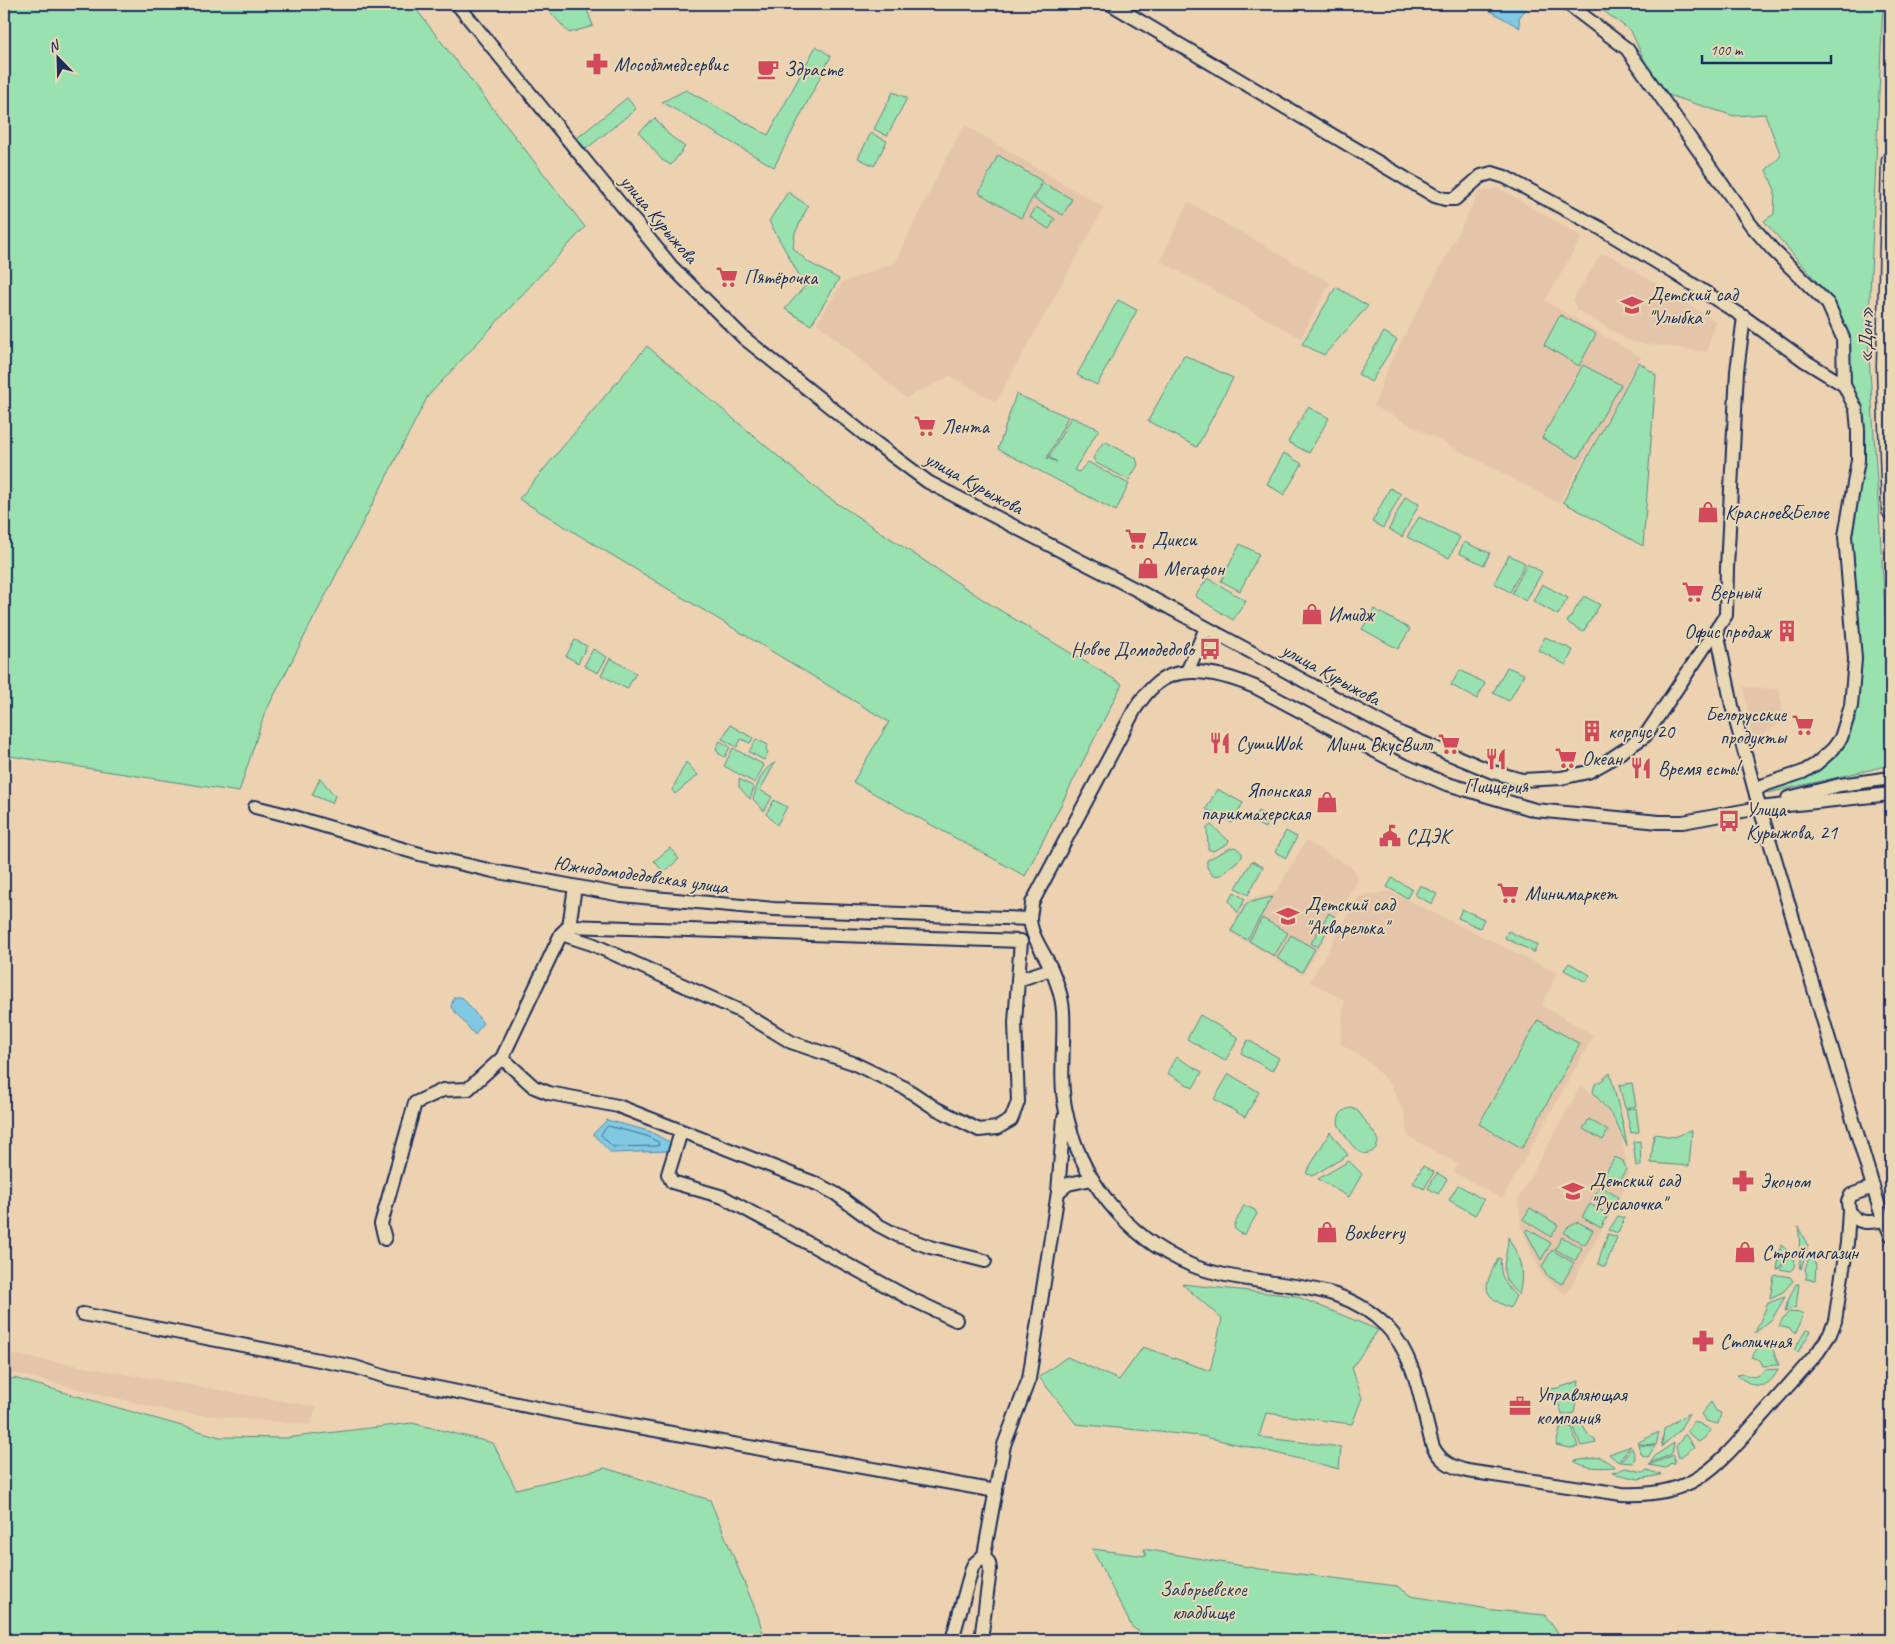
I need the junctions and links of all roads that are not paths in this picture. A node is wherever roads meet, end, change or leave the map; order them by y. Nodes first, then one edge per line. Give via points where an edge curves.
1 (456, 4) edge
2 (1111, 4) edge
3 (1568, 4) edge
4 (1891, 160) edge
5 (1744, 317) junction
6 (1844, 385) junction
7 (1891, 510) edge
8 (1206, 628) junction
9 (1717, 631) junction
10 (1187, 672) junction
11 (1891, 778) edge
12 (1756, 795) junction
13 (1886, 795) edge
14 (255, 807) dead end
15 (1759, 808) junction
16 (575, 887) junction
17 (1030, 919) junction
18 (565, 930) junction
19 (1051, 969) junction
20 (1018, 980) junction
21 (502, 1058) junction
22 (1065, 1106) junction
23 (681, 1132) junction
24 (1092, 1179) junction
25 (1874, 1187) junction
26 (1058, 1192) junction
27 (1848, 1210) junction
28 (1884, 1220) junction
29 (1866, 1222) junction
30 (1891, 1235) edge
31 (385, 1240) dead end
32 (1846, 1243) junction
33 (985, 1261) dead end
34 (83, 1314) dead end
35 (956, 1320) dead end
36 (996, 1492) junction
37 (984, 1556) junction
38 (952, 1640) edge
39 (981, 1640) edge

1 - 8 street, улица Курыжова via 672,267 744,338 928,482
2 - 5 street via 1435,196 1455,199 1481,176 1492,173 1505,177 1600,228
3 - 6 street via 1626,49 1751,225 1828,304 1843,338
4 - 7 highway, «Дон» via 1886,366
5 - 6 street via 1805,362
5 - 9 street, улица Курыжова via 1737,372 1726,615
6 - 12 street via 1856,409 1858,430 1858,460 1845,536 1855,659 1852,706 1841,738 1833,749 1803,772 1764,785
8 - 9 street, улица Курыжова via 1402,734 1494,772 1522,780 1561,778 1588,772 1645,736
8 - 10 street
9 - 12 street via 1732,706
10 - 15 street via 1239,680 1390,759 1444,783 1535,810 1683,822
10 - 17 street via 1169,676 1156,684 1135,709 1032,903
11 - 15 street via 1840,785
12 - 15 street
13 - 15 street
14 - 16 street, Южнодомодедовская улица via 423,855
15 - 25 street
16 - 17 street, Южнодомодедовская улица via 734,907
16 - 18 street
17 - 19 street
18 - 20 street via 1021,942
18 - 20 street via 740,1011 792,1042 853,1064 905,1088 935,1108 979,1130 996,1128 1011,1120 1018,1102 1015,1023
18 - 21 street
19 - 20 street
19 - 22 street via 1063,1011
21 - 23 street via 534,1087 549,1094 618,1106
21 - 31 street via 468,1089 443,1090 415,1103 380,1224
22 - 24 street via 1079,1153
22 - 26 street
23 - 33 street via 818,1184 878,1225 897,1234 930,1247
23 - 35 street via 668,1174 672,1182 723,1196 907,1297
24 - 26 street via 1068,1184
24 - 32 street via 1130,1227 1191,1265 1228,1276 1324,1290 1359,1305 1373,1315 1392,1333 1409,1362 1433,1448 1444,1462 1467,1471 1622,1494 1662,1493 1681,1487 1722,1461 1818,1352 1830,1334 1835,1321
25 - 27 street via 1851,1195
25 - 28 street
26 - 36 street via 1029,1379 1004,1445
27 - 29 street via 1852,1218
27 - 32 street
28 - 29 street
28 - 30 street
29 - 32 street via 1854,1230
34 - 36 street via 354,1367 389,1378 571,1415
36 - 37 street
37 - 38 street via 972,1568
37 - 39 street via 990,1570

